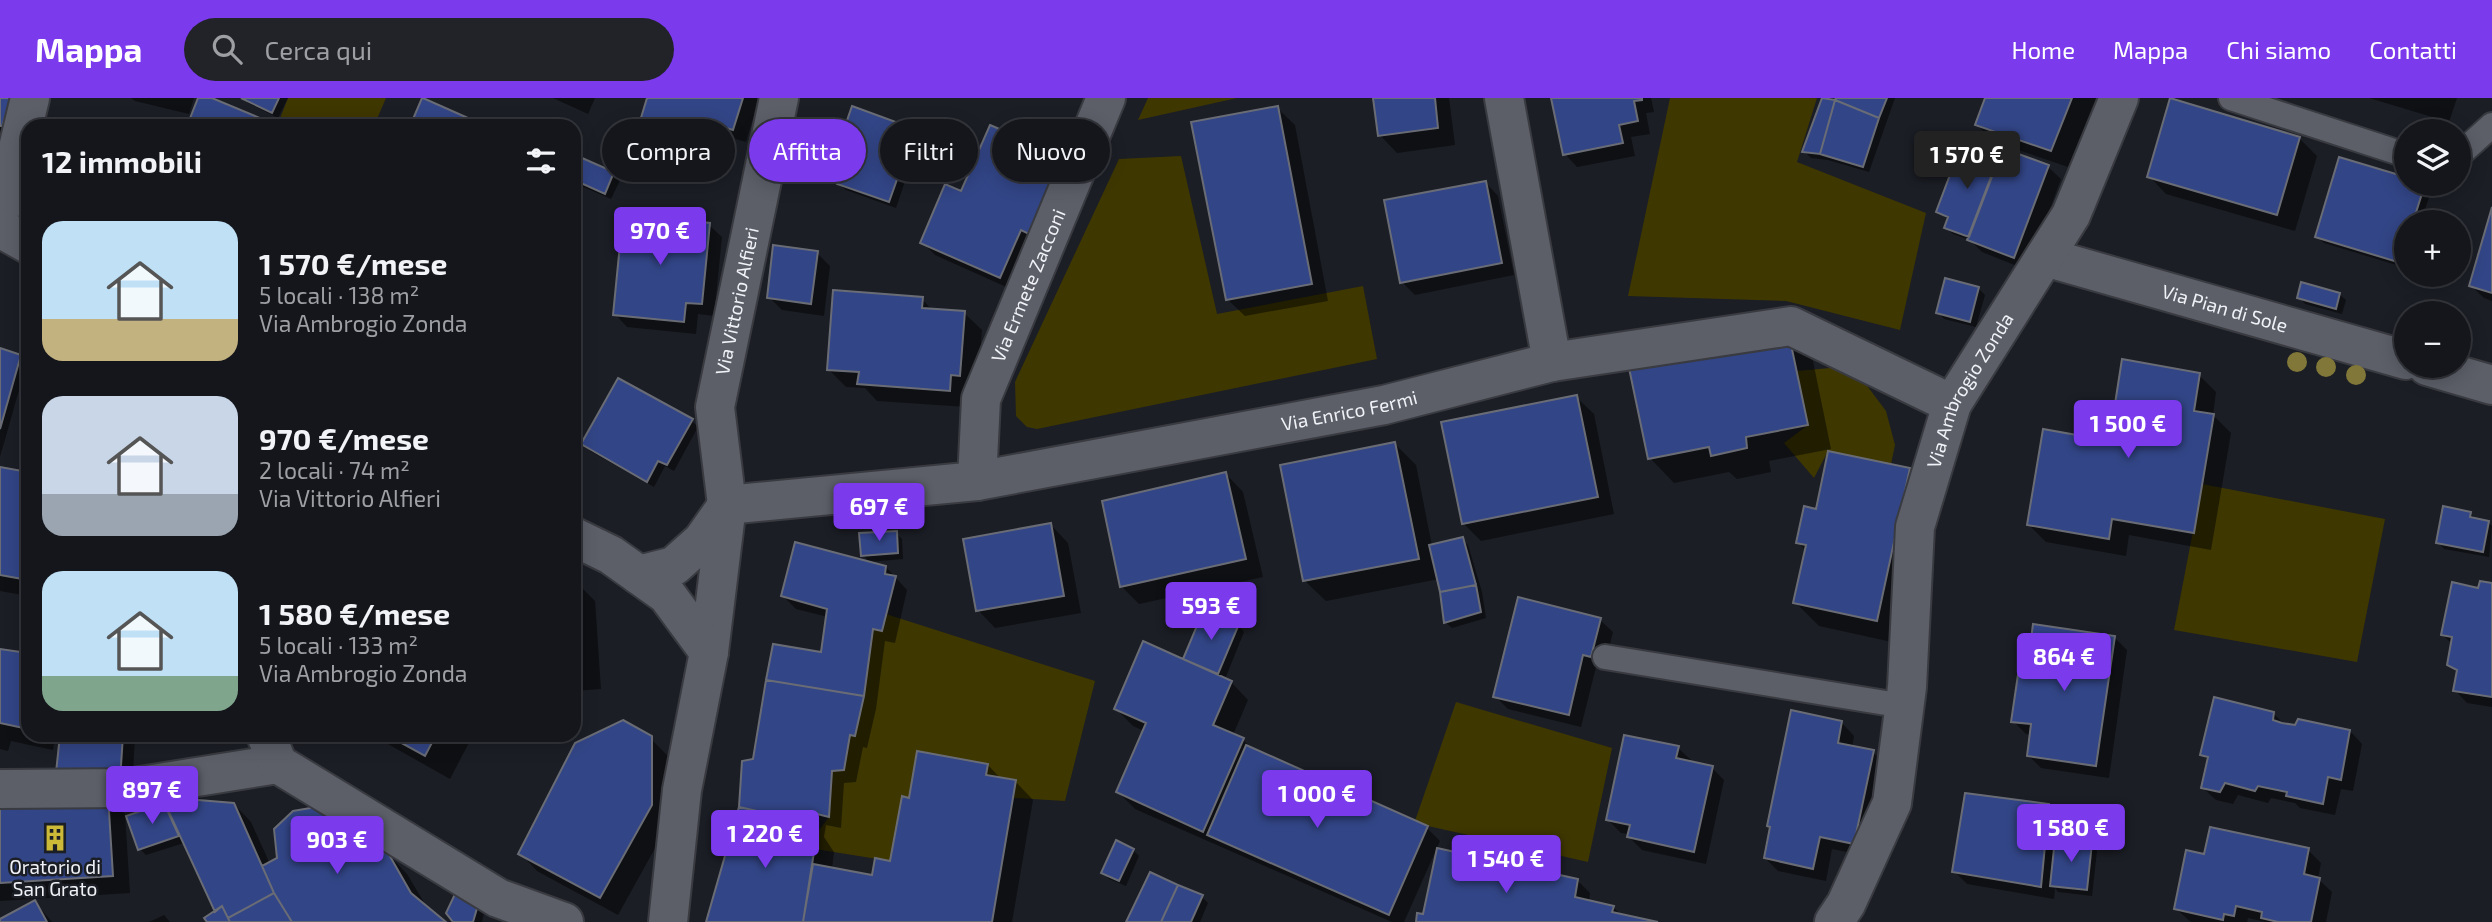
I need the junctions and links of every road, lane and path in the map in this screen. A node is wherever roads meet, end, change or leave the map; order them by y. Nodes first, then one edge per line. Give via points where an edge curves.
1 (30, 98) edge
2 (779, 98) edge
3 (1106, 98) edge
4 (1504, 98) edge
5 (2119, 98) edge
6 (2231, 98) edge
7 (25, 119) edge
8 (2492, 125) edge
9 (21, 136) edge
10 (2471, 144) edge
11 (2394, 151) edge
12 (0, 211) edge
13 (0, 228) edge
14 (21, 240) edge
15 (2045, 257) junction
16 (2394, 357) edge
17 (1552, 362) junction
18 (2468, 378) edge
19 (2492, 385) edge
20 (1952, 404) junction
21 (977, 481) junction
22 (727, 505) junction
23 (581, 540) edge
24 (639, 575) junction
25 (709, 652) junction
26 (1605, 657) dead end
27 (1904, 706) junction
28 (272, 749) edge
29 (0, 789) edge
30 (511, 914) edge
31 (662, 920) edge
32 (564, 922) edge
33 (1834, 922) edge

1 - 7 street
2 - 22 street, Via Vittorio Alfieri via 715,407
3 - 21 street, Via Ermete Zacconi via 981,399
4 - 17 street
5 - 15 street, Via Ambrogio Zonda via 2071,215
6 - 11 lane
8 - 10 lane
9 - 12 street
13 - 14 street
15 - 16 street, Via Pian di Sole
15 - 20 street, Via Ambrogio Zonda
17 - 20 street, Via Enrico Fermi via 1791,326
17 - 21 street, Via Enrico Fermi via 1384,404
18 - 19 street
20 - 27 street, Via Ambrogio Zonda via 1915,527
21 - 22 street, Via Enrico Fermi
22 - 24 street via 702,541 674,566
22 - 25 street, Via Vittorio Alfieri
23 - 24 street
24 - 25 street via 667,595
25 - 31 street, Via Vittorio Alfieri
26 - 27 lane
27 - 33 street, Via Ambrogio Zonda via 1892,803
28 - 29 street via 128,788
28 - 30 street
30 - 32 street

